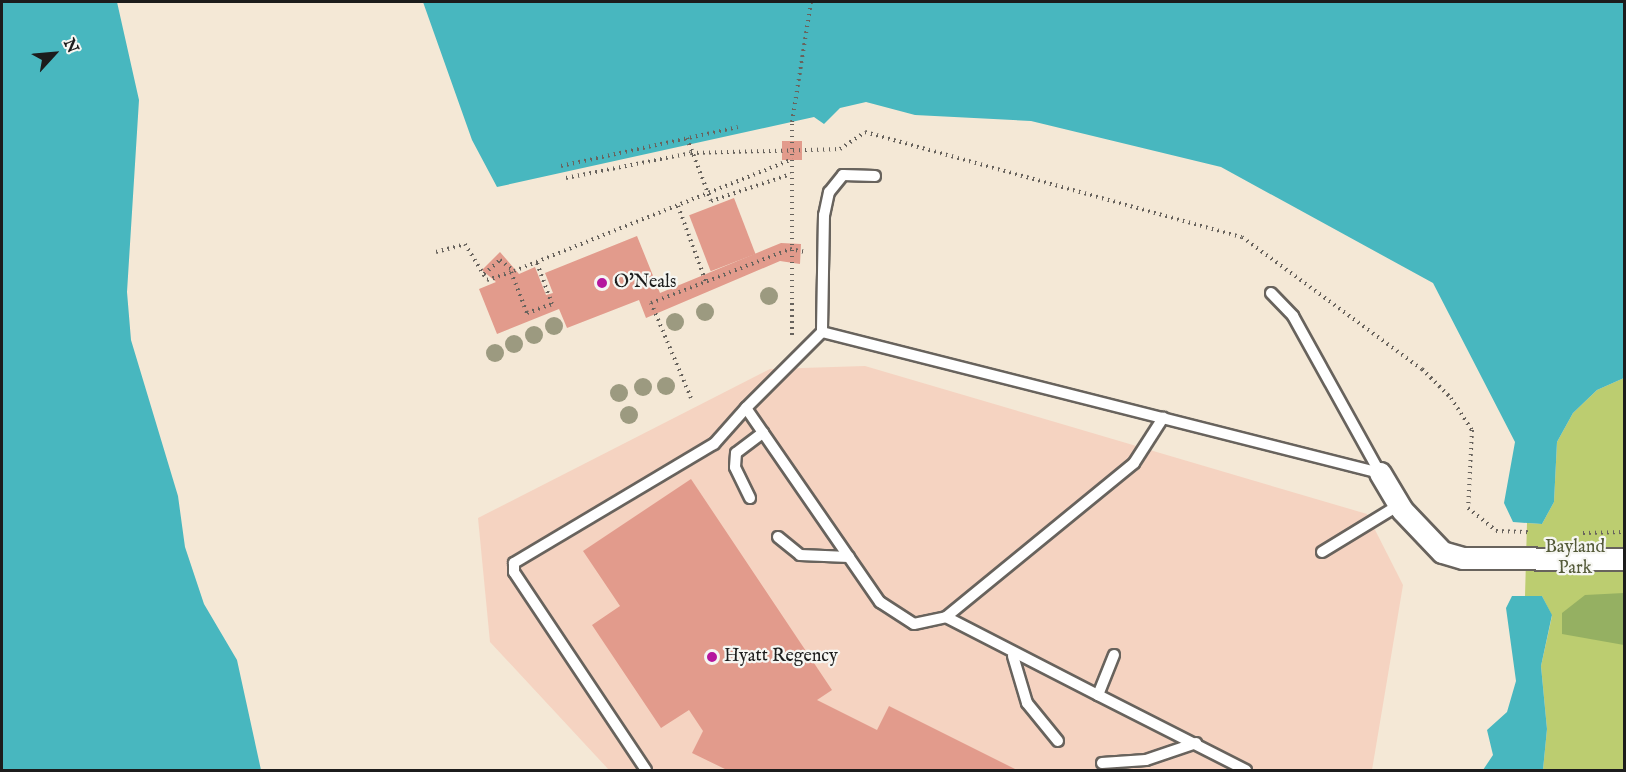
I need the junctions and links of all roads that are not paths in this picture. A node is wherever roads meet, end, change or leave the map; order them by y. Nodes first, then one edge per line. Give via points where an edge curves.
1 (875, 176) dead end
2 (1271, 293) dead end
3 (822, 332) junction
4 (746, 408) junction
5 (1163, 418) junction
6 (763, 433) junction
7 (1380, 473) junction
8 (750, 498) dead end
9 (1399, 505) junction
10 (778, 537) dead end
11 (1322, 552) dead end
12 (849, 558) junction
13 (1624, 559) edge
14 (946, 617) junction
15 (1114, 655) dead end
16 (1014, 656) junction
17 (1098, 695) junction
18 (1058, 741) dead end
19 (1196, 743) junction
20 (1102, 763) dead end
21 (646, 771) edge
22 (1246, 771) edge

1 - 3 lane via 851,172 834,184 825,202
2 - 7 lane via 1293,316
3 - 4 lane
3 - 5 lane
4 - 6 lane
4 - 21 lane via 714,444 514,563 514,572
5 - 7 lane
5 - 14 lane via 1134,463
6 - 8 lane via 736,453 735,467
6 - 12 lane
7 - 9 street
9 - 11 lane
9 - 13 street via 1442,552 1463,558
10 - 12 lane via 800,555
12 - 14 lane via 880,602 914,624
14 - 16 lane
15 - 17 lane
16 - 17 lane
16 - 18 lane via 1027,703
17 - 19 lane
19 - 20 lane via 1146,760
19 - 22 lane

